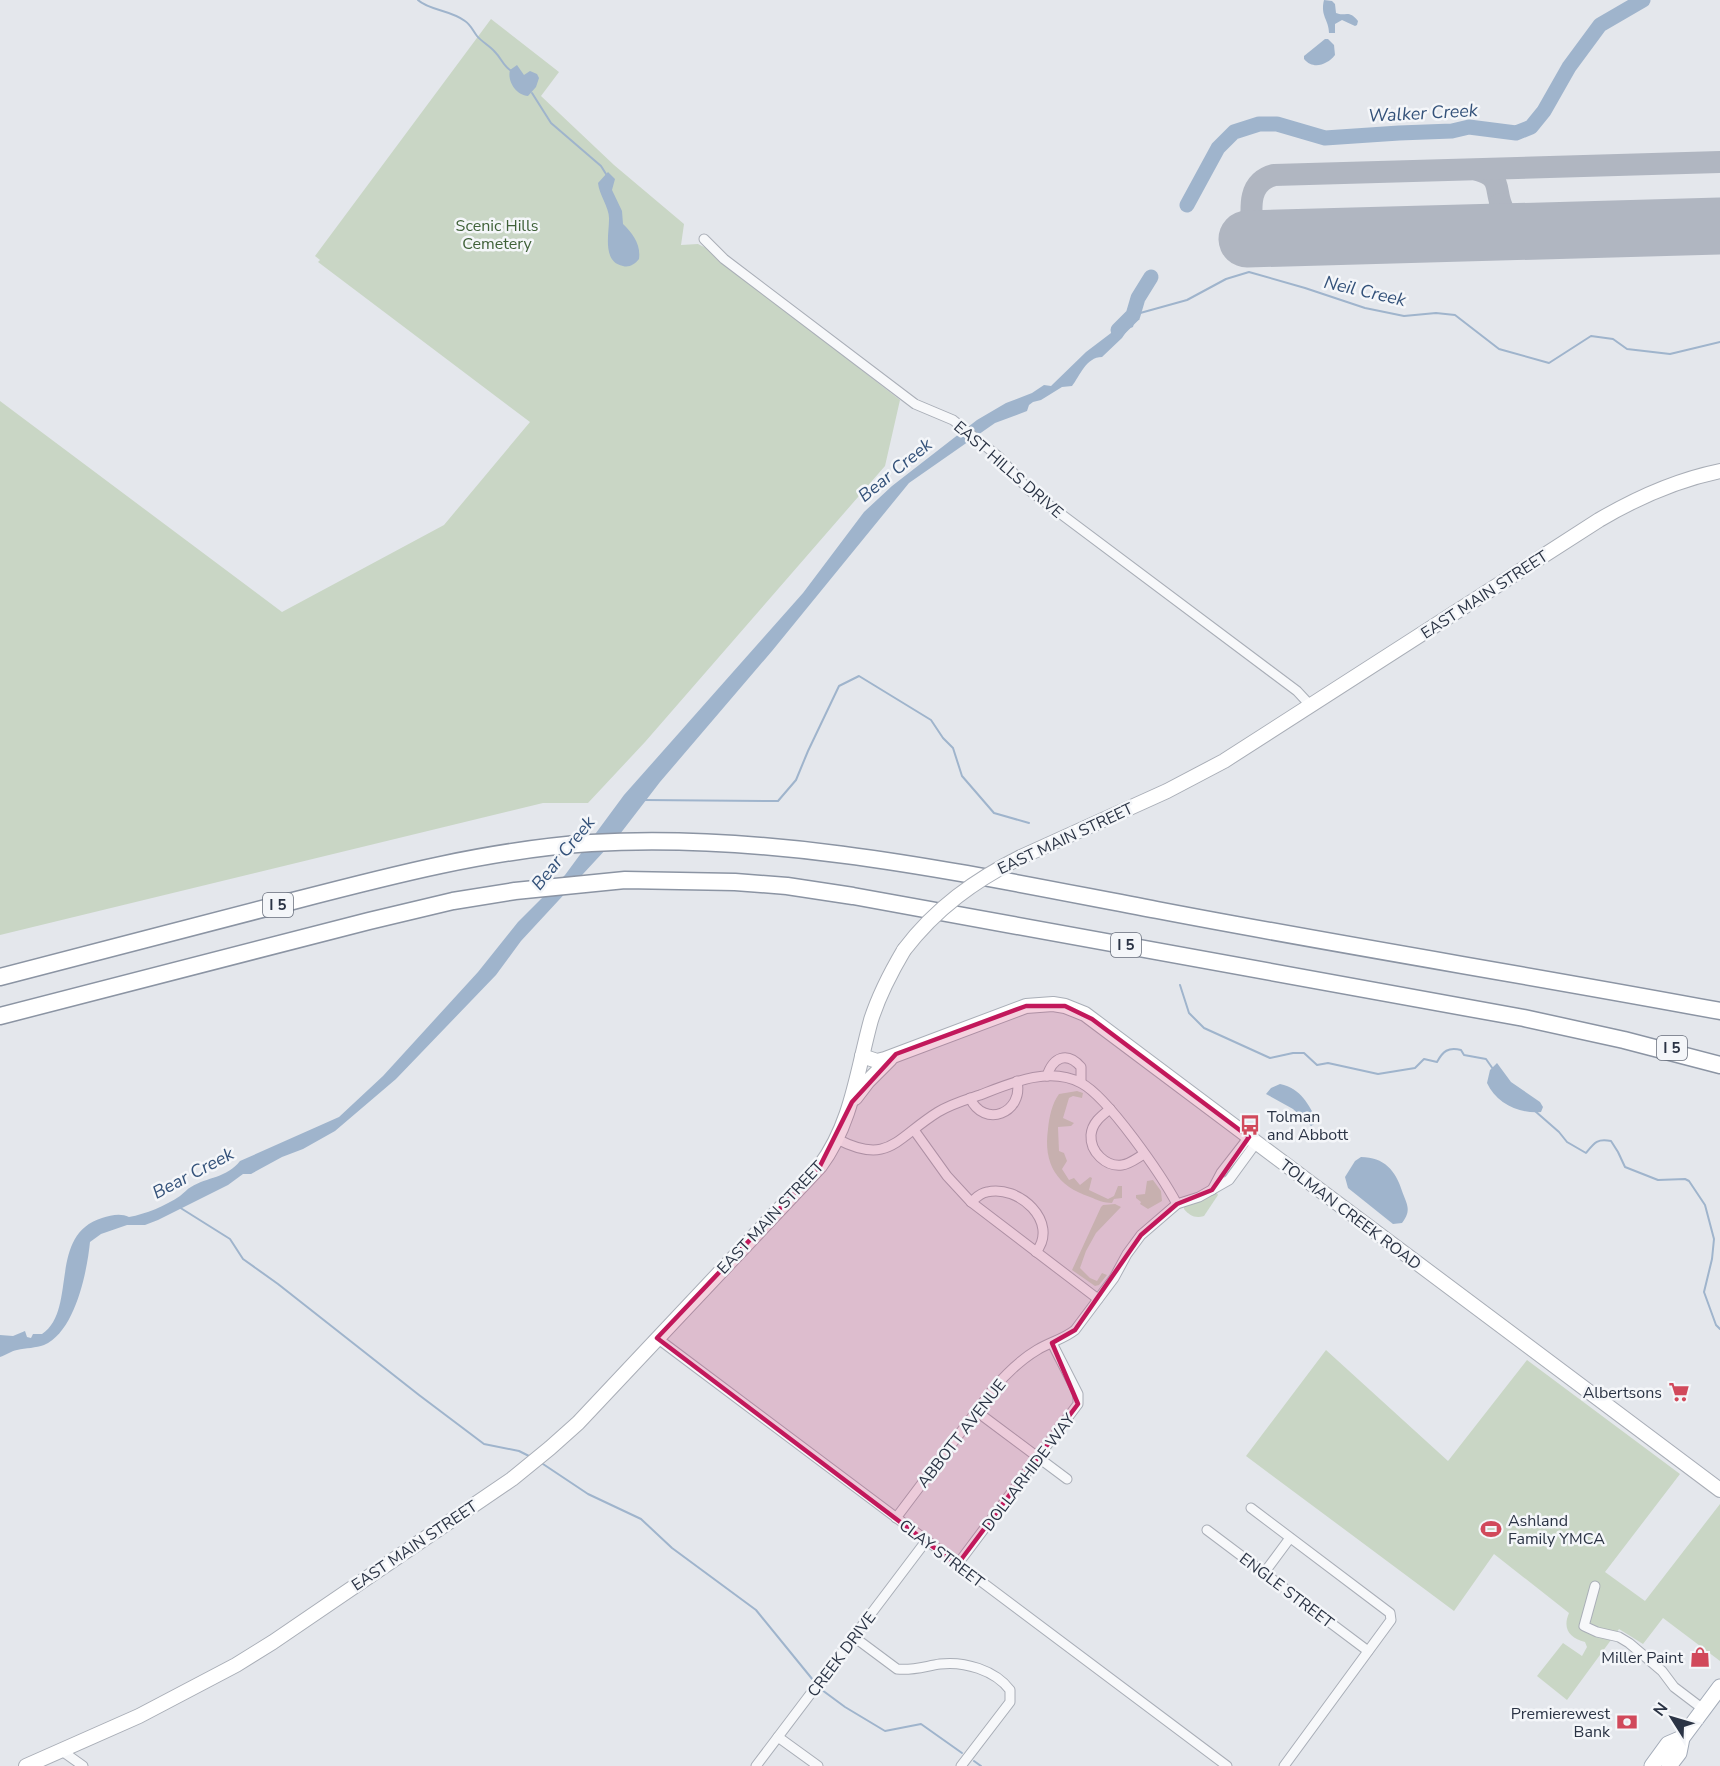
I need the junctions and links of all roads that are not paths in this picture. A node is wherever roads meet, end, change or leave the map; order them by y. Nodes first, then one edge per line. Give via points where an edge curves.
1 (704, 239) dead end
2 (1720, 471) edge
3 (1311, 706) junction
4 (0, 977) edge
5 (1631, 994) junction
6 (1720, 1006) edge
7 (1720, 1011) edge
8 (0, 1016) edge
9 (1624, 1040) junction
10 (896, 1054) junction
11 (1720, 1055) edge
12 (862, 1056) junction
13 (1720, 1065) edge
14 (1047, 1076) junction
15 (1017, 1081) junction
16 (1080, 1082) junction
17 (970, 1098) junction
18 (852, 1102) junction
19 (1110, 1109) junction
20 (914, 1130) junction
21 (837, 1139) junction
22 (1252, 1140) junction
23 (1144, 1154) junction
24 (971, 1202) junction
25 (1177, 1204) junction
26 (1036, 1252) junction
27 (1098, 1299) junction
28 (657, 1338) junction
29 (1052, 1343) junction
30 (976, 1411) junction
31 (1039, 1458) junction
32 (1067, 1479) dead end
33 (1720, 1490) edge
34 (1251, 1508) dead end
35 (896, 1518) junction
36 (1207, 1530) dead end
37 (1290, 1538) junction
38 (926, 1541) junction
39 (957, 1565) junction
40 (1264, 1573) junction
41 (1595, 1586) dead end
42 (854, 1637) junction
43 (1368, 1651) junction
44 (1720, 1687) edge
45 (1703, 1709) junction
46 (778, 1737) junction
47 (1682, 1738) junction
48 (62, 1751) junction
49 (26, 1766) edge
50 (84, 1766) edge
51 (756, 1766) edge
52 (818, 1766) edge
53 (961, 1766) edge
54 (1227, 1766) edge
55 (1284, 1766) edge
56 (1652, 1766) edge
57 (1669, 1766) edge

1 - 3 street, EAST HILLS DRIVE via 915,404 939,413 986,445 1029,490 1297,691
2 - 3 street, EAST MAIN STREET via 1665,486 1619,508
3 - 12 street, EAST MAIN STREET, bridge via 1199,775 1021,857 956,897 930,919 904,950 880,995
4 - 5 highway, I 5 via 454,861 559,846 698,841 906,865
5 - 6 highway
5 - 7 highway, I 5
8 - 9 highway, I 5 via 453,901 625,880 735,882 853,896 1524,1018
9 - 11 highway, I 5
9 - 13 highway
10 - 12 street, TOLMAN CREEK ROAD via 877,1061
10 - 18 street
10 - 22 street, TOLMAN CREEK ROAD via 1026,1006 1065,1006 1092,1019
12 - 18 street, EAST MAIN STREET
14 - 15 street
14 - 16 street
14 - 16 street via 1054,1062 1067,1058 1081,1067
15 - 17 street
15 - 17 street via 1015,1103 998,1115 979,1111
16 - 19 street
17 - 20 street via 943,1109
18 - 21 street, EAST MAIN STREET
19 - 23 street
19 - 23 street via 1093,1128 1092,1142 1097,1155 1116,1165
20 - 21 street via 881,1150 861,1150
20 - 24 street
21 - 28 street, EAST MAIN STREET via 820,1166
22 - 25 street, ABBOTT AVENUE via 1229,1180
22 - 33 street, TOLMAN CREEK ROAD
23 - 25 street
24 - 26 street
24 - 26 street via 988,1191 1010,1193 1031,1206 1044,1235
25 - 27 street, ABBOTT AVENUE via 1141,1235
26 - 27 street
27 - 29 street, ABBOTT AVENUE via 1075,1330
28 - 35 street, CLAY STREET
28 - 48 street, EAST MAIN STREET via 565,1436 499,1488 256,1653 188,1692
29 - 30 street, ABBOTT AVENUE via 1008,1372
29 - 31 street, DOLLARHIDE WAY via 1079,1399 1077,1408
30 - 31 street
30 - 35 street, ABBOTT AVENUE
31 - 32 street
31 - 39 street, DOLLARHIDE WAY
34 - 37 street
35 - 38 street, CLAY STREET
36 - 40 street, ENGLE STREET
37 - 40 street
37 - 43 street via 1390,1613 1388,1626
38 - 39 street, CLAY STREET
38 - 42 street, CREEK DRIVE
39 - 54 street, CLAY STREET
40 - 43 street, ENGLE STREET
41 - 45 street via 1584,1626 1619,1637 1634,1647 1662,1671 1674,1688
42 - 46 street, CREEK DRIVE
42 - 53 street via 897,1670 964,1664 997,1677 1006,1685 1010,1702
43 - 55 street
44 - 45 main road
45 - 47 main road
46 - 51 street, CREEK DRIVE
46 - 52 street
47 - 56 main road via 1668,1744
47 - 57 main road via 1679,1753
48 - 49 street, EAST MAIN STREET
48 - 50 street

